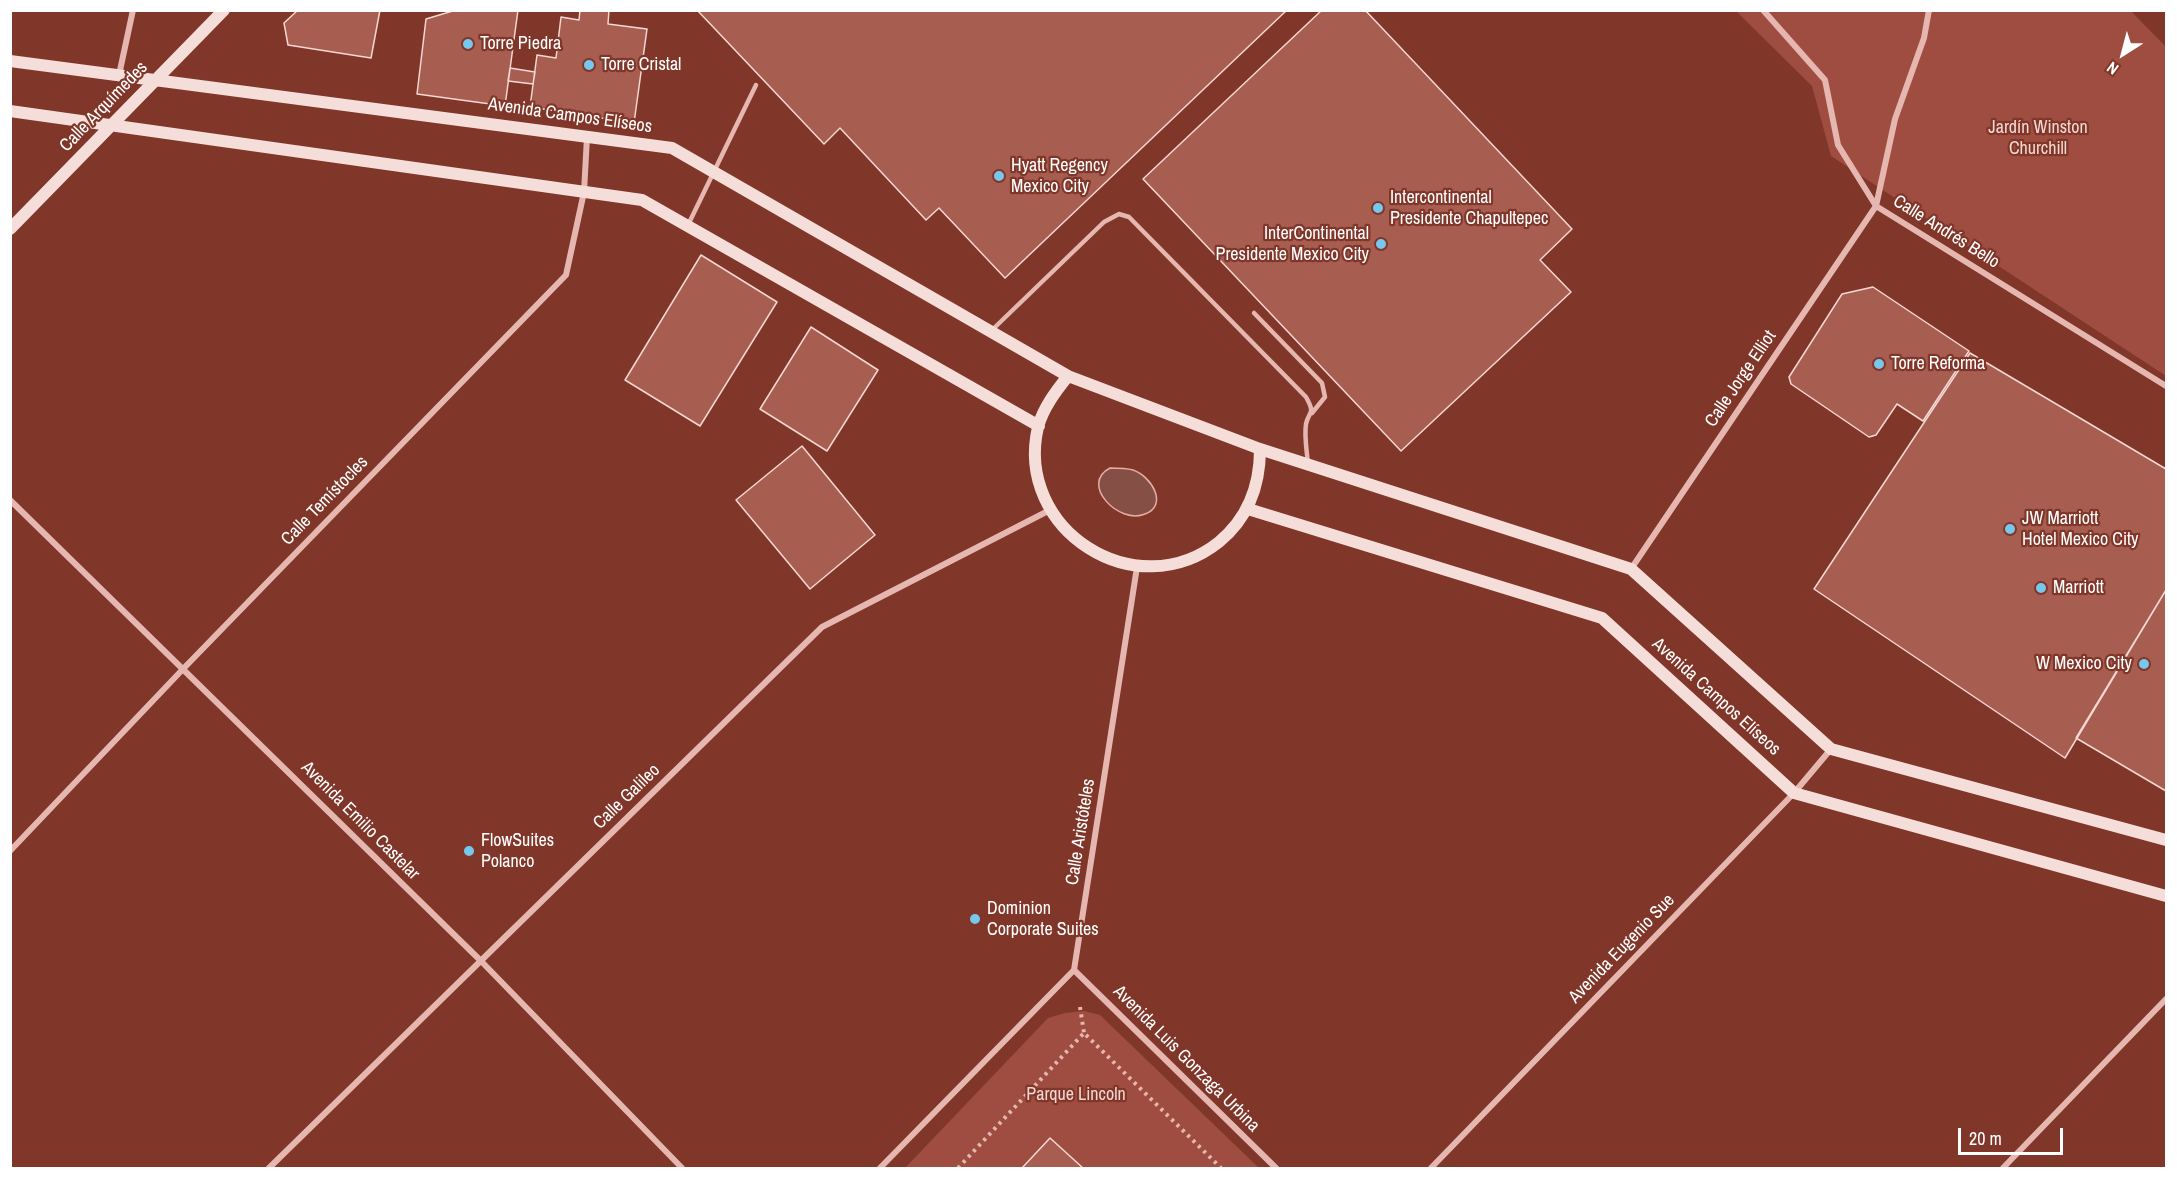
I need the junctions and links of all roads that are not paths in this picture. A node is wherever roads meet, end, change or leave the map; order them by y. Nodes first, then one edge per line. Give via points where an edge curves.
1 (133, 10) edge
2 (224, 10) edge
3 (1764, 10) edge
4 (1929, 10) edge
5 (10, 61) edge
6 (119, 75) junction
7 (155, 80) junction
8 (756, 85) dead end
9 (10, 111) edge
10 (111, 125) junction
11 (587, 136) junction
12 (716, 172) junction
13 (584, 192) junction
14 (1876, 206) junction
15 (688, 225) junction
16 (10, 229) edge
17 (1254, 314) dead end
18 (990, 332) junction
19 (1068, 376) junction
20 (2166, 386) edge
21 (1311, 415) junction
22 (1038, 426) junction
23 (1260, 449) junction
24 (1308, 464) junction
25 (10, 500) edge
26 (1248, 509) junction
27 (1050, 510) junction
28 (1137, 567) junction
29 (1631, 569) junction
30 (184, 668) junction
31 (1831, 749) junction
32 (1794, 793) junction
33 (2166, 840) edge
34 (10, 851) edge
35 (2166, 896) edge
36 (481, 961) junction
37 (1074, 970) junction
38 (2166, 999) edge
39 (269, 1168) edge
40 (682, 1168) edge
41 (880, 1168) edge
42 (1276, 1168) edge
43 (1431, 1168) edge
44 (2003, 1168) edge

1 - 6 street
2 - 7 street, Calle Arquímedes
3 - 14 street, Calle Andrés Bello via 1825,80 1838,145
4 - 14 street via 1924,38 1895,119
5 - 6 street, Avenida Campos Elíseos
6 - 7 street, Avenida Campos Elíseos
7 - 10 street, Calle Arquímedes
7 - 11 street, Avenida Campos Elíseos
8 - 12 lane
9 - 10 street
10 - 13 street
10 - 16 street, Calle Arquímedes
11 - 12 street, Avenida Campos Elíseos via 672,148
11 - 13 street, Calle Temístocles
12 - 15 lane
12 - 18 street, Avenida Campos Elíseos
13 - 15 street via 642,200
13 - 30 street, Calle Temístocles via 566,275
14 - 20 street, Calle Andrés Bello
14 - 29 street, Calle Jorge Elliot
15 - 22 street
17 - 21 lane via 1322,383 1325,397
18 - 19 street, Avenida Campos Elíseos
18 - 21 lane via 1104,222 1119,214 1138,225 1306,397 1312,407
19 - 22 street
19 - 23 street
21 - 24 lane via 1306,423
22 - 27 street via 1037,468
23 - 24 street
23 - 26 street via 1257,483
24 - 29 street
25 - 30 street, Avenida Emilio Castelar
26 - 28 street via 1229,534 1209,550 1187,561
26 - 32 street, Avenida Campos Elíseos via 1602,618
27 - 28 street via 1070,535 1090,550
27 - 36 street, Calle Galileo via 822,627
28 - 37 street, Calle Aristóteles
29 - 31 street
30 - 34 street, Calle Temístocles
30 - 36 street, Avenida Emilio Castelar
31 - 32 street, Avenida Eugenio Sue
31 - 33 street
32 - 35 street, Avenida Campos Elíseos
32 - 43 street, Avenida Eugenio Sue
36 - 39 street, Calle Galileo
36 - 40 street, Avenida Emilio Castelar
37 - 41 street
37 - 42 street, Avenida Luis Gonzaga Urbina
38 - 44 street

